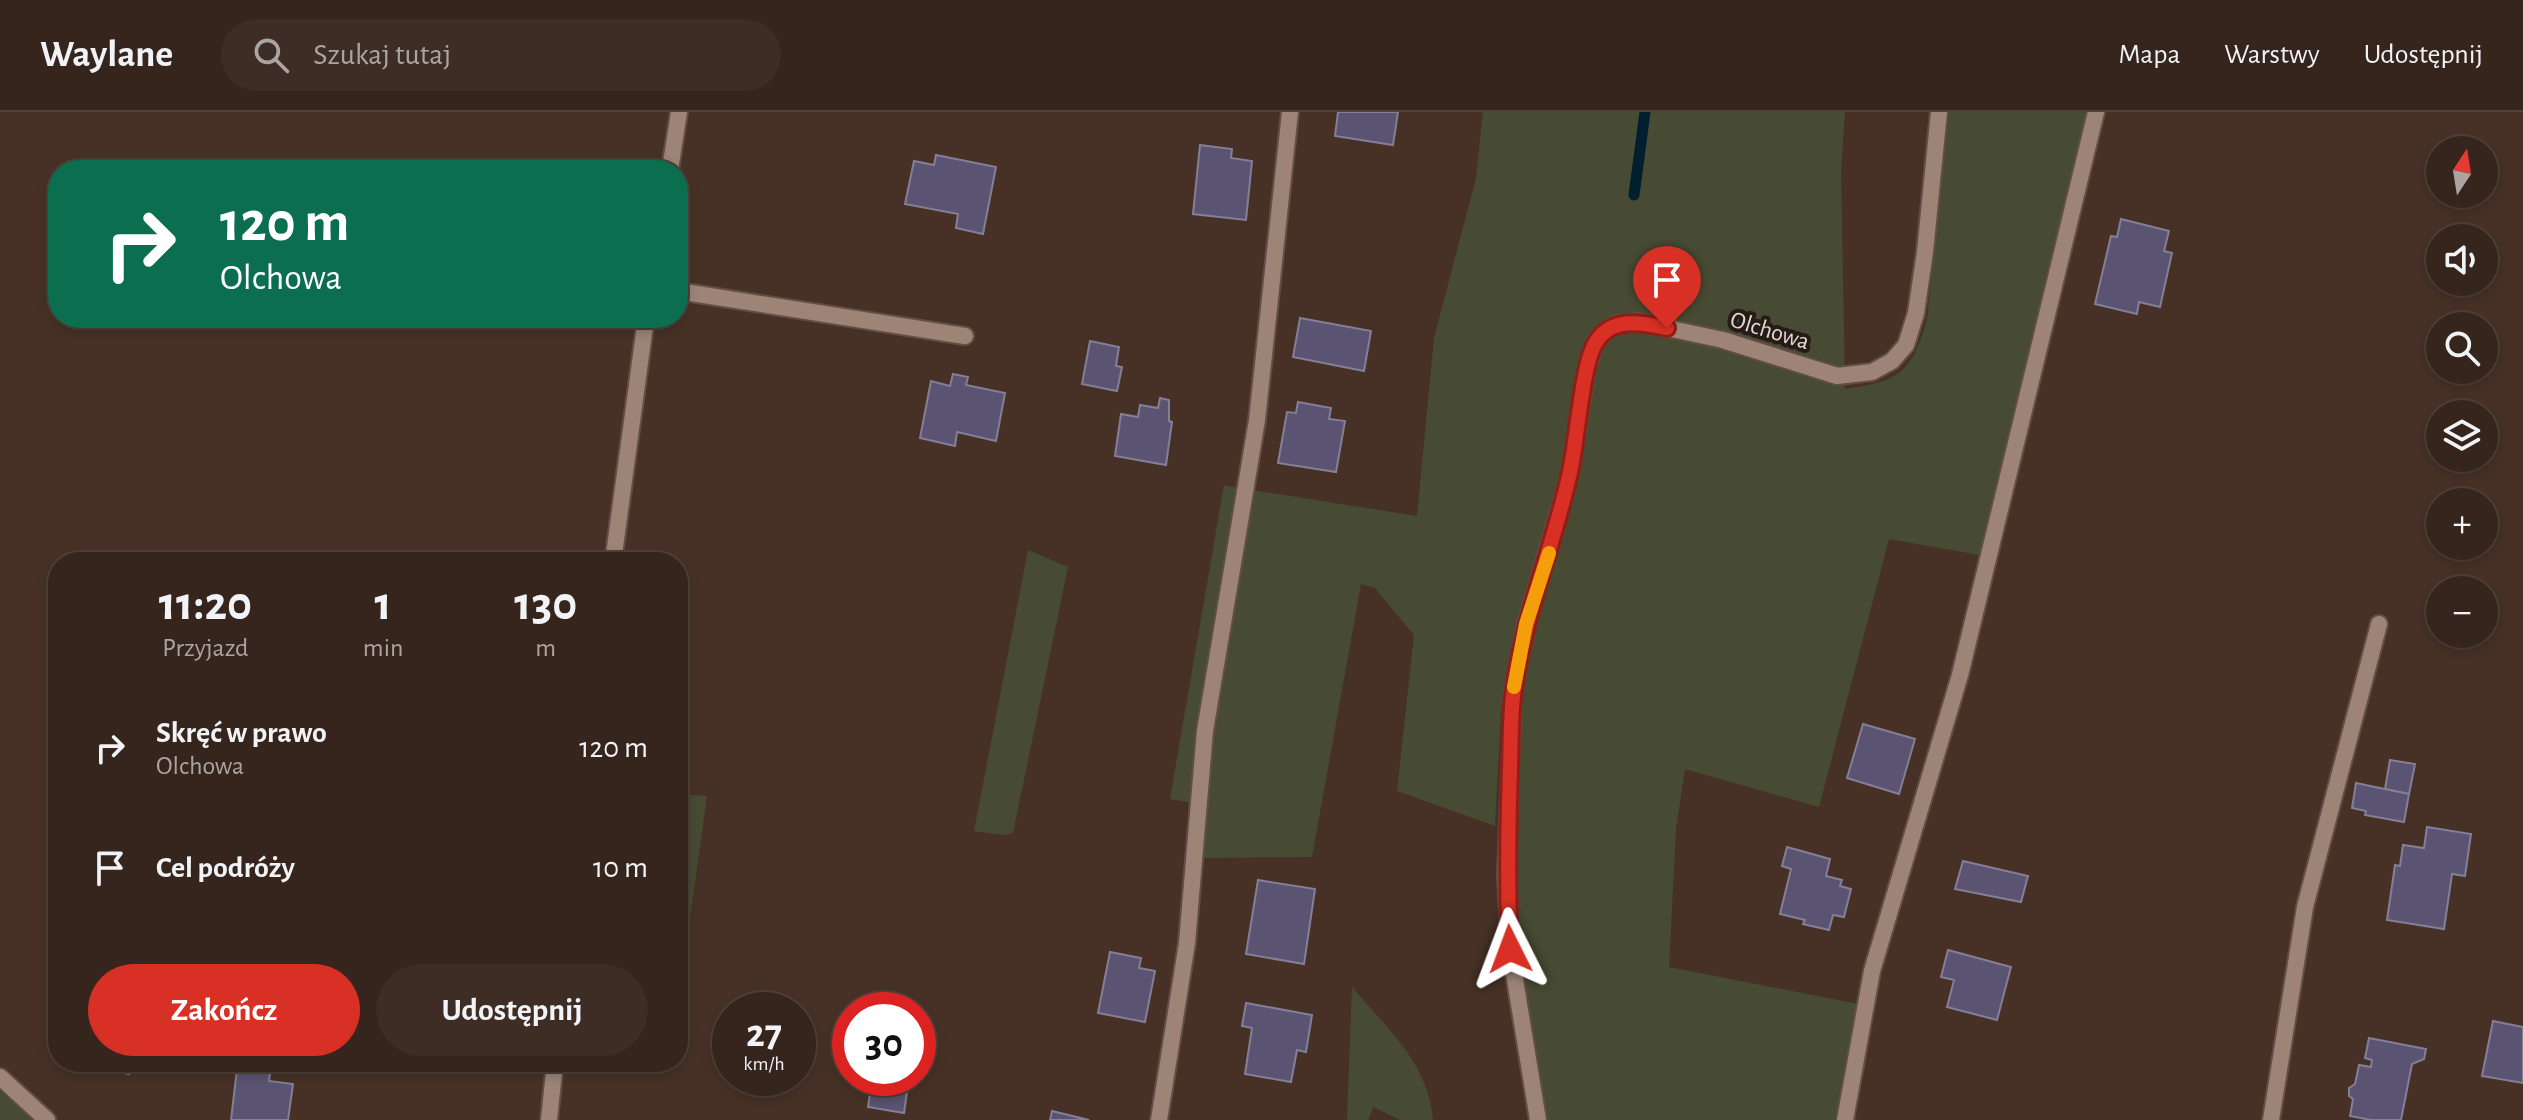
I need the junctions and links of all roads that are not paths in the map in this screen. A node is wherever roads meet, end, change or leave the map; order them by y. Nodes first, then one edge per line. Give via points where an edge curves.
1 (679, 112) edge
2 (1290, 112) edge
3 (1939, 112) edge
4 (2096, 112) edge
5 (672, 160) edge
6 (688, 293) edge
7 (645, 328) edge
8 (965, 336) dead end
9 (614, 552) edge
10 (2379, 624) dead end
11 (554, 1072) edge
12 (0, 1077) edge
13 (47, 1120) edge
14 (549, 1120) edge
15 (1159, 1120) edge
16 (1538, 1120) edge
17 (1845, 1120) edge
18 (2271, 1120) edge

1 - 5 street
2 - 15 street via 1257,420 1205,731 1187,943
3 - 16 street, Olchowa via 1916,313 1906,345 1892,361 1872,372 1837,376 1723,340 1639,322 1617,324 1595,343 1570,474 1526,624 1513,691 1506,876 1510,949
4 - 17 street via 1960,675 1872,971
6 - 8 street
7 - 9 street
10 - 18 street via 2305,907
11 - 14 street
12 - 13 street

